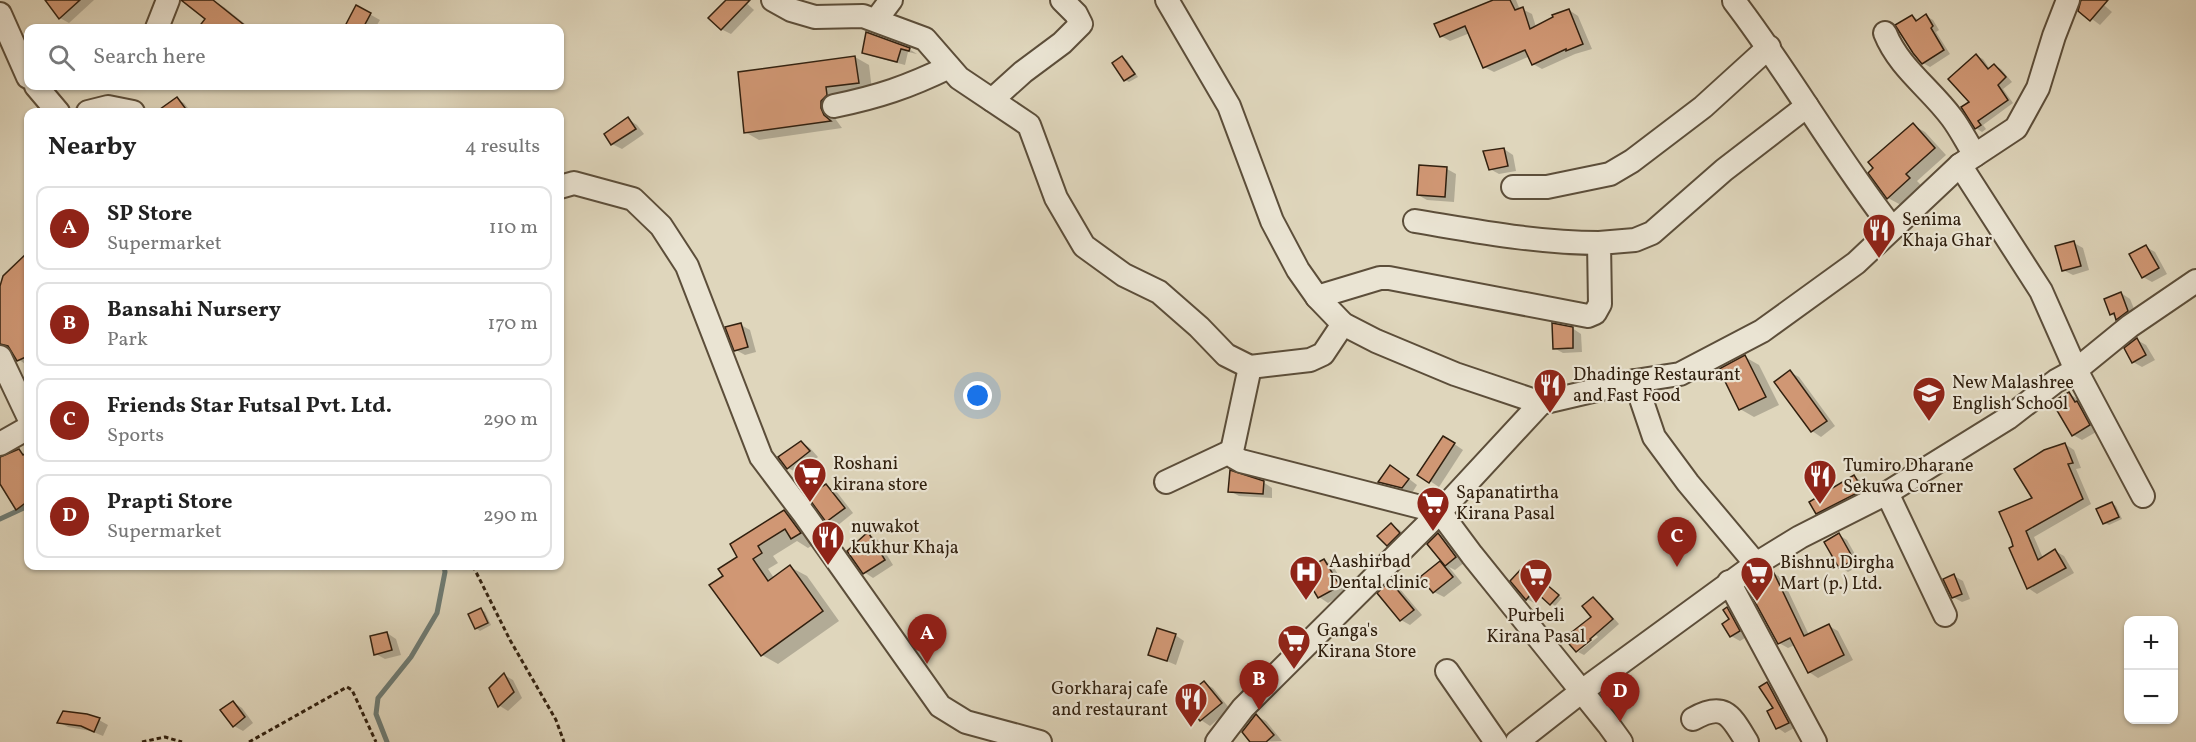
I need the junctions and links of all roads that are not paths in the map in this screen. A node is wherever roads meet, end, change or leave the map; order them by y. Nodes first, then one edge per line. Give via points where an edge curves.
1 (168, 0) edge
2 (772, 0) edge
3 (891, 0) edge
4 (1062, 0) edge
5 (1167, 0) edge
6 (2068, 0) edge
7 (1734, 1) edge
8 (0, 14) edge
9 (876, 20) junction
10 (159, 24) edge
11 (1885, 33) dead end
12 (1770, 47) junction
13 (949, 67) junction
14 (24, 68) edge
15 (39, 90) edge
16 (992, 100) junction
17 (834, 106) dead end
18 (1807, 106) junction
19 (55, 108) edge
20 (1967, 160) junction
21 (564, 186) edge
22 (1514, 187) dead end
23 (1415, 221) dead end
24 (1892, 228) junction
25 (1599, 243) junction
26 (2196, 281) edge
27 (1317, 297) junction
28 (1343, 324) junction
29 (0, 357) edge
30 (1250, 368) junction
31 (2076, 370) junction
32 (1635, 381) junction
33 (1541, 403) junction
34 (24, 408) edge
35 (24, 430) edge
36 (0, 444) edge
37 (1232, 451) junction
38 (1166, 482) dead end
39 (1887, 493) junction
40 (2143, 496) dead end
41 (1440, 512) junction
42 (1756, 564) junction
43 (1729, 582) junction
44 (1945, 615) dead end
45 (1447, 671) dead end
46 (1582, 691) junction
47 (1693, 719) dead end
48 (967, 732) edge
49 (1040, 742) edge
50 (1217, 742) edge
51 (1496, 742) edge
52 (1517, 742) edge
53 (1621, 742) edge
54 (1747, 742) edge
55 (1815, 742) edge

1 - 10 street
2 - 9 street via 815,17 863,16
3 - 9 street
4 - 16 street via 1081,24
5 - 27 street via 1228,106 1272,220
6 - 20 street via 2038,88 2016,128
7 - 12 street
8 - 14 street
9 - 13 street via 925,39
11 - 20 street via 1915,78 1952,118
12 - 18 street
12 - 22 street via 1703,107 1610,174 1547,187
13 - 16 street
13 - 17 street via 878,97
15 - 19 street
16 - 30 street via 1029,125 1056,198 1084,246 1124,275 1159,292 1226,355
18 - 24 street
18 - 25 street via 1652,233 1635,240
20 - 24 street
20 - 31 street via 2041,291
21 - 48 street via 574,183 633,199 661,226 687,267 761,457 940,706
23 - 25 street via 1563,243
24 - 32 street via 1856,263 1762,331 1680,374
25 - 27 street via 1600,304 1588,316 1389,278
26 - 31 street via 2130,326
27 - 28 street
28 - 30 street via 1323,354 1310,360
28 - 33 street via 1455,374
29 - 34 street
30 - 37 street
31 - 39 street via 2008,418
31 - 40 street
32 - 33 street
32 - 42 street via 1654,437
33 - 41 street
35 - 36 street
37 - 38 street
37 - 41 street via 1241,461
39 - 42 street
39 - 44 street
41 - 46 street
41 - 50 street via 1243,708
42 - 43 street
43 - 46 street
43 - 55 street
45 - 51 street
46 - 52 street
46 - 53 street
47 - 54 street via 1706,711 1726,713
48 - 49 street

